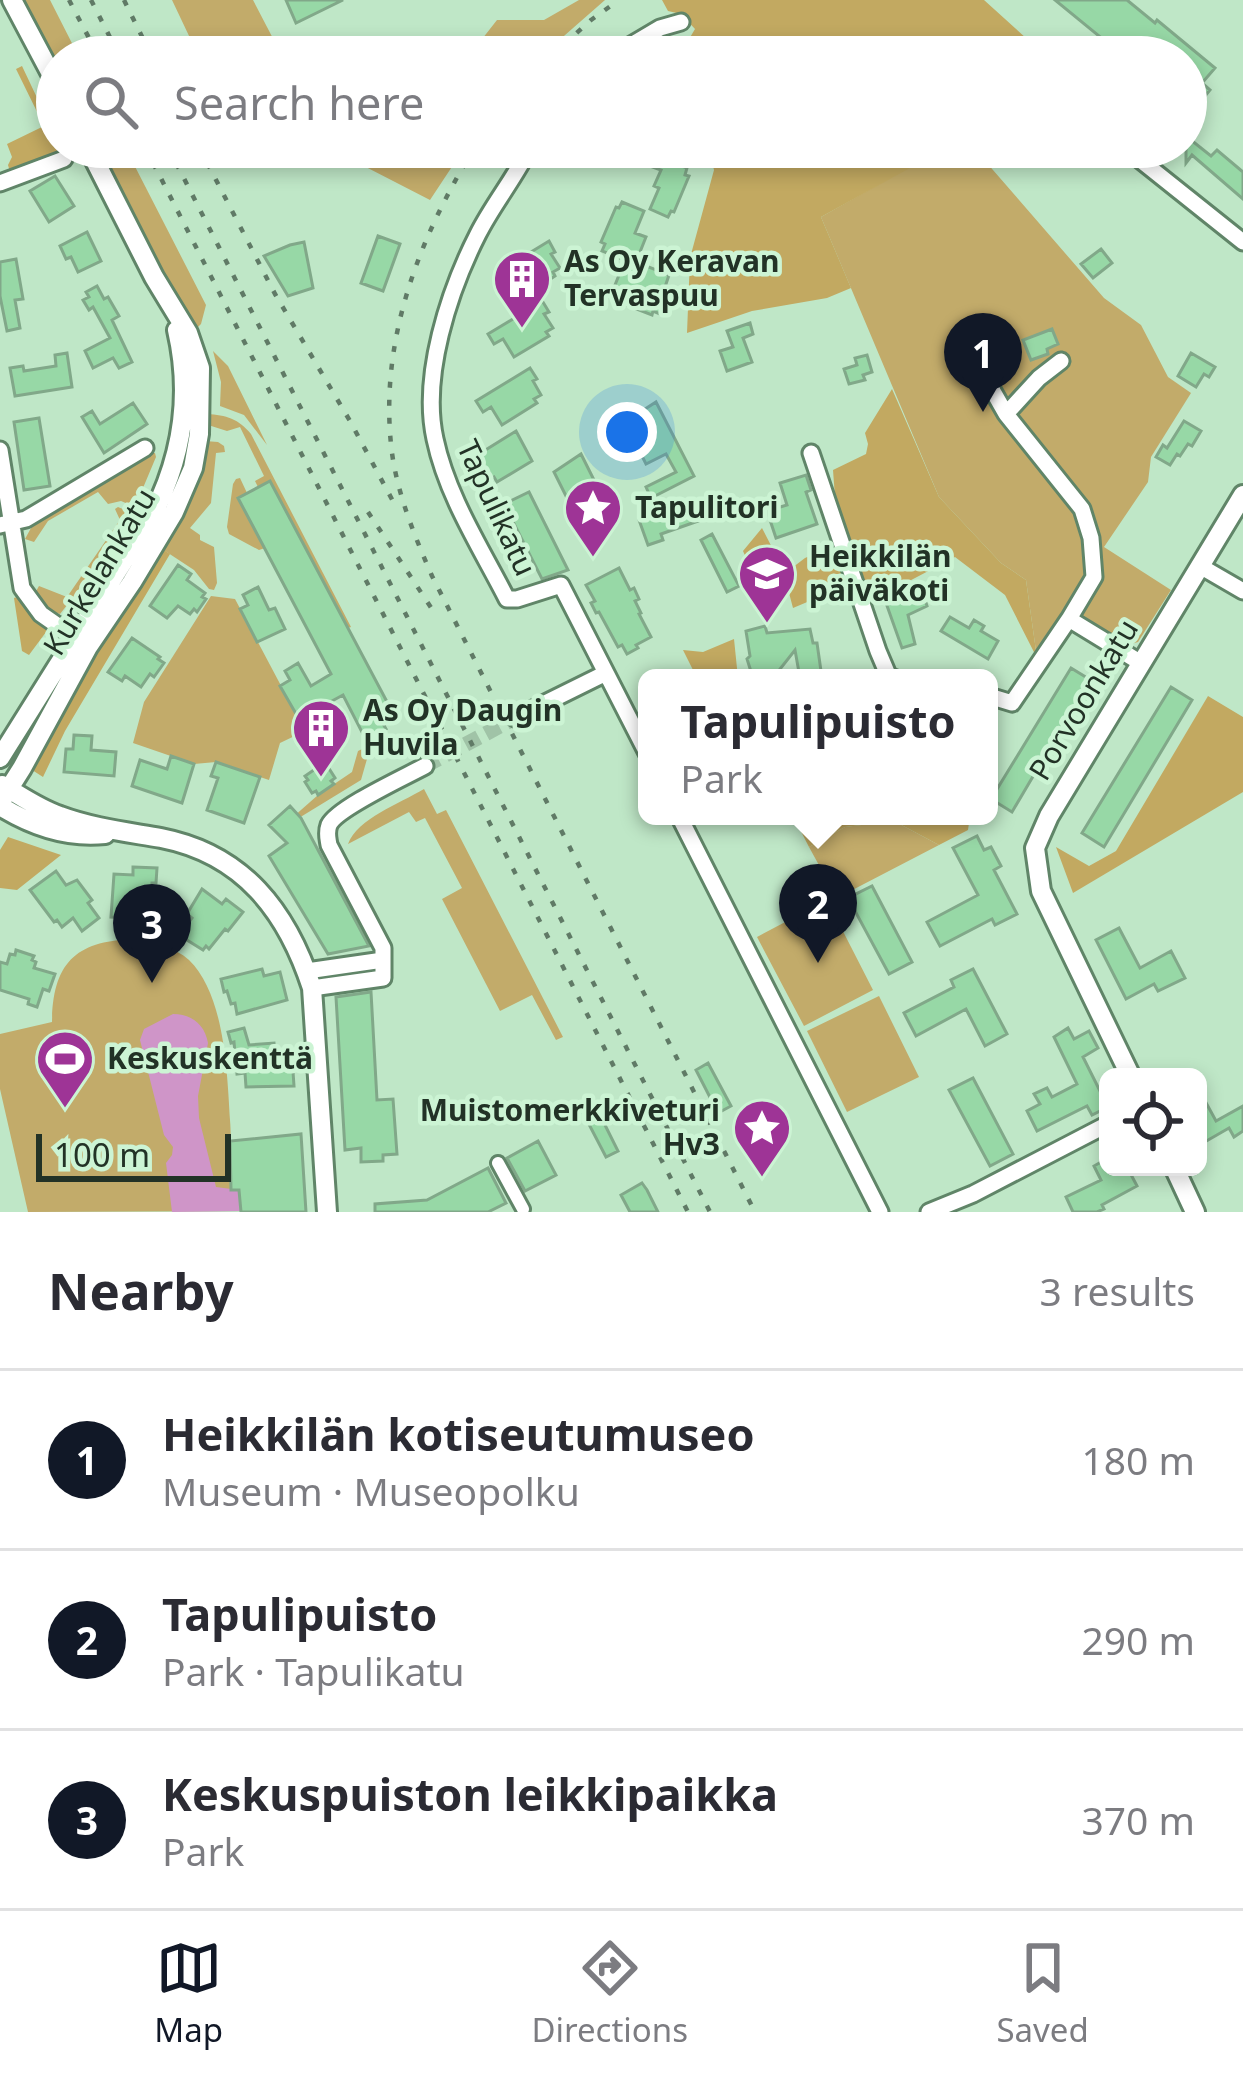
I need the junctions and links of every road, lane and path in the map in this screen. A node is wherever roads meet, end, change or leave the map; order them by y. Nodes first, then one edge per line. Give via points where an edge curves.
1 (12, 0) edge
2 (681, 22) dead end
3 (646, 36) edge
4 (36, 45) edge
5 (40, 168) edge
6 (99, 168) edge
7 (517, 168) edge
8 (1150, 168) edge
9 (0, 183) edge
10 (1243, 242) edge
11 (1060, 361) dead end
12 (986, 379) dead end
13 (1006, 414) junction
14 (145, 448) dead end
15 (0, 450) edge
16 (811, 453) dead end
17 (1243, 495) edge
18 (6, 525) edge
19 (1200, 566) junction
20 (1243, 591) edge
21 (1069, 619) junction
22 (81, 642) junction
23 (1141, 663) junction
24 (885, 669) edge
25 (606, 673) junction
26 (998, 699) edge
27 (515, 718) tunnel mouth
28 (638, 735) edge
29 (0, 758) edge
30 (425, 766) tunnel mouth
31 (2, 795) edge
32 (684, 825) edge
33 (310, 980) junction
34 (1128, 1068) edge
35 (1099, 1129) edge
36 (498, 1163) dead end
37 (1177, 1176) edge
38 (523, 1209) dead end
39 (1190, 1210) edge
40 (327, 1212) edge
41 (880, 1212) edge
42 (929, 1212) edge

1 - 4 street
2 - 3 street
5 - 9 street
6 - 22 street, Kurkelankatu via 172,308 185,394 172,471
7 - 25 street, Tapulikatu via 452,298 434,367 435,439 507,599 561,585
8 - 10 street
11 - 13 street
12 - 13 street
13 - 21 street via 1082,509 1091,538 1094,577
14 - 18 street
15 - 18 street
16 - 24 street
17 - 19 street, Porvoonkatu
18 - 22 street via 26,595
19 - 20 street
19 - 23 street, Porvoonkatu
21 - 23 street
21 - 26 street via 1012,704
22 - 29 street, Kurkelankatu
22 - 31 street, Kurkelankatu
23 - 34 street, Porvoonkatu via 1035,848 1041,891
25 - 27 street
25 - 28 street, Tapulikatu
30 - 33 street via 350,806 327,832 383,948 383,969
31 - 33 street via 206,852 249,879 276,911
32 - 41 street
33 - 40 street
35 - 42 street
36 - 38 street
37 - 39 street

